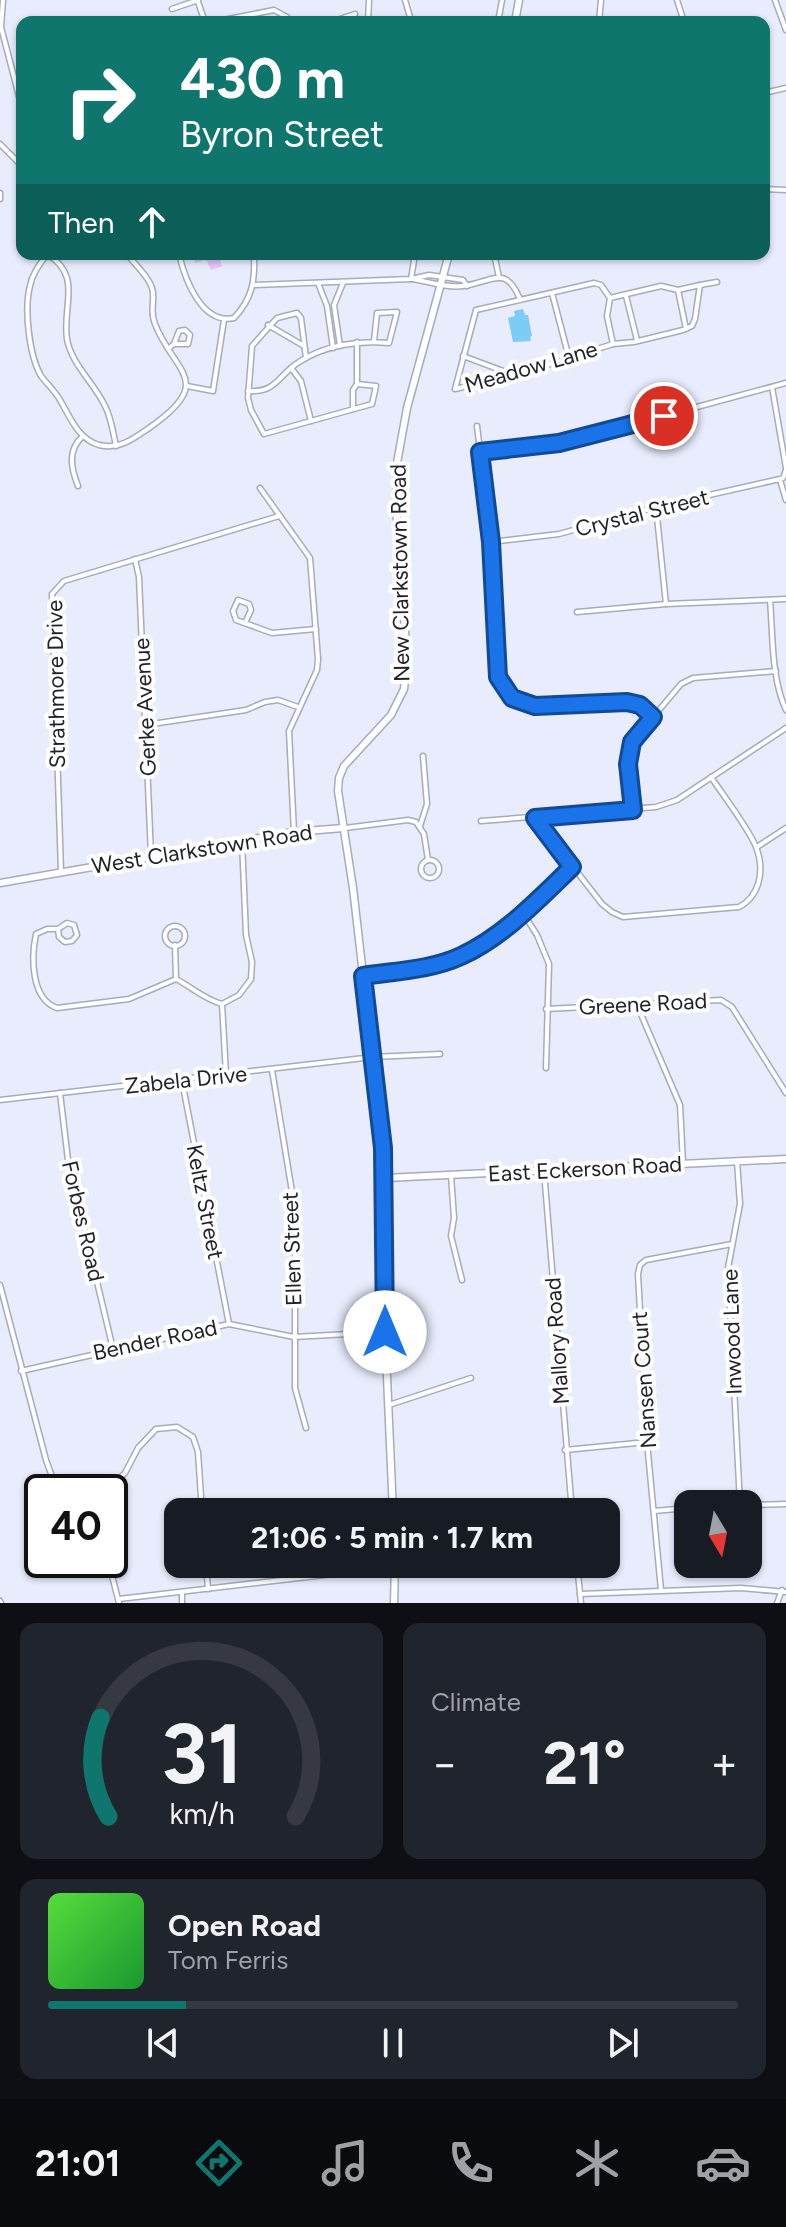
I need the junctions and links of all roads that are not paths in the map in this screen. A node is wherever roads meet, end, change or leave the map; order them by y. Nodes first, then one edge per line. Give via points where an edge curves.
1 (3, 0) edge
2 (198, 0) edge
3 (775, 0) edge
4 (172, 9) dead end
5 (0, 12) edge
6 (783, 13) edge
7 (355, 14) dead end
8 (244, 16) edge
9 (285, 16) edge
10 (349, 16) edge
11 (786, 30) edge
12 (15, 91) edge
13 (0, 144) edge
14 (16, 160) edge
15 (0, 193) edge
16 (0, 199) edge
17 (44, 260) edge
18 (54, 260) edge
19 (132, 260) edge
20 (182, 260) edge
21 (254, 260) edge
22 (414, 260) edge
23 (447, 260) edge
24 (495, 260) edge
25 (499, 277) junction
26 (411, 279) junction
27 (442, 280) junction
28 (343, 282) junction
29 (717, 282) dead end
30 (318, 283) junction
31 (255, 285) junction
32 (700, 285) junction
33 (678, 290) junction
34 (552, 293) junction
35 (626, 296) junction
36 (610, 298) junction
37 (520, 299) junction
38 (224, 320) junction
39 (268, 325) junction
40 (686, 329) junction
41 (374, 341) junction
42 (638, 341) junction
43 (357, 342) junction
44 (174, 344) junction
45 (613, 344) junction
46 (304, 346) junction
47 (340, 346) junction
48 (169, 348) junction
49 (333, 348) junction
50 (463, 356) junction
51 (306, 358) junction
52 (569, 358) junction
53 (291, 368) junction
54 (515, 375) junction
55 (786, 383) edge
56 (357, 384) junction
57 (187, 386) junction
58 (772, 387) junction
59 (248, 391) junction
60 (353, 409) junction
61 (311, 421) junction
62 (477, 426) dead end
63 (83, 436) junction
64 (116, 446) junction
65 (480, 452) junction
66 (786, 469) edge
67 (780, 479) junction
68 (78, 486) dead end
69 (260, 488) dead end
70 (786, 500) edge
71 (656, 507) junction
72 (279, 516) junction
73 (491, 542) junction
74 (135, 559) junction
75 (786, 599) edge
76 (770, 600) junction
77 (666, 604) junction
78 (577, 612) dead end
79 (245, 623) junction
80 (316, 629) junction
81 (776, 671) junction
82 (298, 707) junction
83 (786, 710) edge
84 (653, 717) junction
85 (145, 725) junction
86 (786, 728) edge
87 (423, 756) dead end
88 (711, 777) junction
89 (633, 810) junction
90 (535, 818) junction
91 (481, 821) dead end
92 (420, 826) junction
93 (343, 828) junction
94 (786, 828) edge
95 (294, 832) junction
96 (242, 840) junction
97 (757, 847) junction
98 (151, 855) junction
99 (428, 860) junction
100 (572, 867) junction
101 (61, 872) junction
102 (0, 883) edge
103 (523, 913) junction
104 (58, 929) junction
105 (175, 945) junction
106 (363, 976) junction
107 (176, 979) junction
108 (222, 1004) junction
109 (637, 1005) junction
110 (546, 1009) junction
111 (440, 1054) dead end
112 (373, 1057) junction
113 (546, 1068) dead end
114 (272, 1070) junction
115 (226, 1075) junction
116 (786, 1079) edge
117 (182, 1081) junction
118 (780, 1083) junction
119 (60, 1093) junction
120 (786, 1093) edge
121 (0, 1100) edge
122 (786, 1159) edge
123 (737, 1161) junction
124 (683, 1165) junction
125 (544, 1171) junction
126 (451, 1175) junction
127 (385, 1178) junction
128 (732, 1244) junction
129 (462, 1280) dead end
130 (0, 1285) edge
131 (229, 1324) junction
132 (385, 1332) junction
133 (294, 1337) junction
134 (113, 1349) junction
135 (21, 1371) junction
136 (471, 1378) dead end
137 (389, 1405) junction
138 (306, 1428) dead end
139 (647, 1442) junction
140 (565, 1450) junction
141 (51, 1474) edge
142 (124, 1474) edge
143 (739, 1490) edge
144 (201, 1498) edge
145 (392, 1498) edge
146 (570, 1498) edge
147 (786, 1504) edge
148 (762, 1505) edge
149 (674, 1509) edge
150 (654, 1511) junction
151 (113, 1578) edge
152 (207, 1578) edge
153 (297, 1578) edge
154 (395, 1578) edge
155 (578, 1578) edge
156 (208, 1589) junction
157 (661, 1590) junction
158 (784, 1591) edge
159 (182, 1592) junction
160 (580, 1594) junction
161 (119, 1601) edge
162 (182, 1603) edge
163 (394, 1603) edge
164 (581, 1603) edge
165 (777, 1603) edge

1 - 5 street
2 - 4 street
3 - 6 street
5 - 12 street
6 - 11 street
7 - 10 street
8 - 9 street via 274,10
13 - 14 street
15 - 16 street
17 - 63 street via 30,284 34,359
18 - 64 street via 69,281 71,352 106,408
19 - 48 street via 152,286 150,312
20 - 38 street via 197,297 214,317
21 - 31 street
22 - 26 street
23 - 27 street, New Clarkstown Road
24 - 25 street
25 - 27 street via 467,286
25 - 37 street via 511,283
26 - 27 street
26 - 28 street
27 - 93 street, New Clarkstown Road via 397,463 404,689 391,715 339,778
28 - 30 street
28 - 47 street via 334,305
29 - 32 street, Meadow Lane
30 - 31 street
30 - 49 street
31 - 38 street via 242,310
32 - 33 street, Meadow Lane
32 - 40 street via 695,319
33 - 35 street, Meadow Lane via 661,286
33 - 40 street
34 - 36 street, Meadow Lane via 594,283
34 - 37 street, Meadow Lane
34 - 52 street
35 - 36 street, Meadow Lane
35 - 42 street
36 - 45 street via 607,322
37 - 50 street, Meadow Lane via 476,310
38 - 57 street via 213,391
39 - 46 street
39 - 46 street via 297,313
39 - 59 street via 252,346
40 - 42 street, Meadow Lane
41 - 41 street via 389,343 397,312 377,313
41 - 43 street
42 - 45 street, Meadow Lane
43 - 47 street
43 - 56 street
44 - 44 street via 179,331 190,335 188,344
44 - 48 street
45 - 52 street, Meadow Lane
46 - 51 street
47 - 49 street
48 - 57 street
49 - 51 street
50 - 54 street
50 - 54 street, Meadow Lane via 455,389
51 - 53 street
52 - 54 street, Meadow Lane
53 - 59 street via 271,388
53 - 61 street via 301,381
55 - 58 street
56 - 60 street
56 - 60 street via 376,386 372,404
57 - 64 street via 162,419
58 - 65 street via 582,438
58 - 66 street
59 - 61 street via 264,434
60 - 61 street
62 - 65 street
63 - 64 street via 95,444
63 - 68 street via 72,453
65 - 73 street
66 - 67 street
67 - 70 street
67 - 71 street, Crystal Street
69 - 72 street
71 - 73 street, Crystal Street via 559,534
71 - 77 street
72 - 74 street, Strathmore Drive
72 - 80 street via 310,558
73 - 84 street via 498,677 512,698 535,706 627,702
74 - 85 street, Gerke Avenue
74 - 101 street, Strathmore Drive via 64,581 52,594
75 - 76 street
76 - 77 street
76 - 81 street
77 - 78 street
79 - 79 street via 236,620 233,611 238,600 251,610
79 - 80 street via 272,633
80 - 82 street via 317,670
81 - 83 street
81 - 84 street via 693,678 681,684
82 - 85 street via 278,700
82 - 95 street via 289,731
84 - 89 street via 632,742 628,764
85 - 98 street, Gerke Avenue
86 - 88 street
87 - 92 street via 427,804
88 - 89 street via 677,800
88 - 97 street
89 - 90 street
90 - 91 street
90 - 100 street
92 - 93 street via 408,820
92 - 99 street
93 - 95 street, West Clarkstown Road
93 - 106 street, West Clarkstown Road
94 - 97 street
95 - 96 street, West Clarkstown Road
96 - 98 street, West Clarkstown Road
96 - 108 street via 251,979 239,995
97 - 100 street via 757,893 739,907 623,917 602,904
98 - 101 street, West Clarkstown Road
99 - 99 street via 421,872 433,878 439,869
100 - 103 street
101 - 102 street, West Clarkstown Road
103 - 106 street via 460,957
103 - 110 street via 549,964
104 - 104 street via 70,923 77,935 65,942
104 - 107 street via 36,934 33,947 40,997 46,1004 57,1008 129,999
105 - 105 street via 167,942 165,933 176,926 185,936
105 - 107 street
106 - 112 street, West Clarkstown Road
107 - 108 street
108 - 115 street
109 - 110 street, Greene Road
109 - 118 street, Greene Road via 713,999 728,1003
109 - 124 street via 680,1105
110 - 113 street
111 - 112 street, Zabela Drive
112 - 114 street, Zabela Drive
112 - 127 street, West Clarkstown Road
114 - 115 street, Zabela Drive
114 - 133 street, Ellen Street via 295,1210
115 - 117 street, Zabela Drive
116 - 118 street
117 - 119 street, Zabela Drive
117 - 131 street, Keltz Street
118 - 120 street, Greene Road
119 - 121 street, Zabela Drive
119 - 134 street, Forbes Road via 68,1160
122 - 123 street, East Eckerson Road
123 - 124 street, East Eckerson Road
123 - 128 street, Inwood Lane via 740,1204
124 - 125 street, East Eckerson Road
125 - 126 street, East Eckerson Road
125 - 140 street, Mallory Road
126 - 127 street, East Eckerson Road
126 - 129 street via 451,1236
127 - 132 street, West Clarkstown Road
128 - 139 street, Nansen Court via 640,1265
128 - 143 street, Inwood Lane via 728,1268
130 - 135 street
131 - 133 street, Bender Road
131 - 134 street, Bender Road
132 - 133 street, Bender Road
132 - 137 street, West Clarkstown Road
133 - 138 street, Ellen Street via 295,1388
134 - 135 street, Bender Road
135 - 141 street
136 - 137 street
137 - 145 street, West Clarkstown Road
139 - 140 street
139 - 150 street, Nansen Court
140 - 146 street, Mallory Road
142 - 144 street via 156,1429 177,1427 193,1437
147 - 148 street
149 - 150 street
150 - 157 street, Nansen Court
151 - 161 street
152 - 156 street
153 - 156 street
154 - 163 street
155 - 160 street
156 - 159 street
157 - 158 street
157 - 160 street
158 - 165 street
159 - 161 street
159 - 162 street
160 - 164 street

